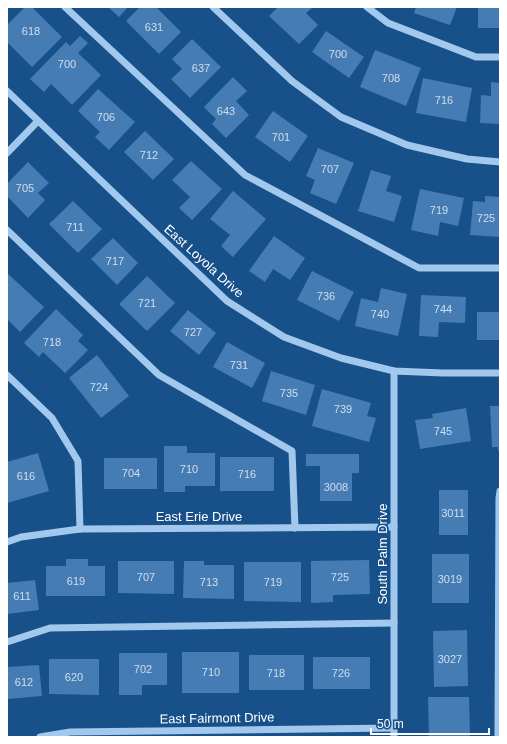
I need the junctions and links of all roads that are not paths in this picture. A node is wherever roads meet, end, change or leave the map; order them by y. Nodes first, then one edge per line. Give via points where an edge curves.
1 (65, 7) edge
2 (213, 7) edge
3 (367, 7) edge
4 (500, 57) edge
5 (7, 91) edge
6 (38, 121) junction
7 (7, 153) edge
8 (500, 162) edge
9 (7, 230) edge
10 (500, 268) edge
11 (394, 371) junction
12 (500, 373) edge
13 (7, 375) edge
14 (500, 491) edge
15 (394, 527) junction
16 (295, 528) junction
17 (80, 529) junction
18 (7, 542) edge
19 (394, 623) junction
20 (7, 642) edge
21 (394, 728) junction
22 (40, 737) edge
23 (394, 737) edge
24 (498, 737) edge

1 - 10 street via 245,176 419,268
2 - 8 street via 292,81 341,117 407,145 467,159
3 - 4 street via 388,23 476,56
5 - 6 street, East Loyola Drive
6 - 7 street
6 - 11 street, East Loyola Drive via 227,301 284,337 341,358
9 - 16 street via 160,375 292,451
11 - 12 street, East Loyola Drive
11 - 15 street, South Palm Drive
13 - 17 street via 52,418 78,461
14 - 24 street
15 - 16 street, East Erie Drive
15 - 19 street, South Palm Drive
16 - 17 street, East Erie Drive
17 - 18 street, East Erie Drive via 21,536
19 - 20 street via 50,628
19 - 21 street, South Palm Drive
21 - 22 street, East Fairmont Drive via 70,732
21 - 23 street, South Palm Drive

